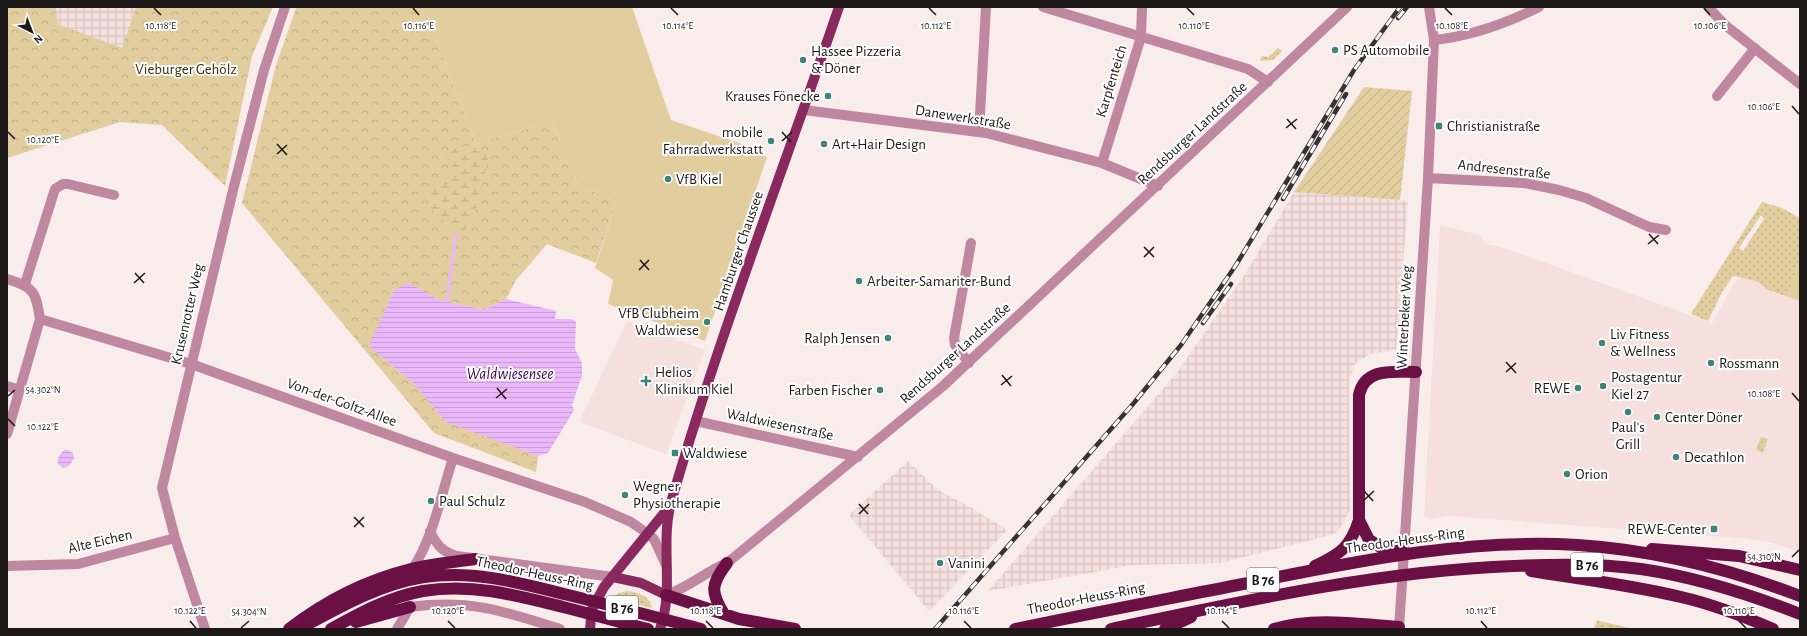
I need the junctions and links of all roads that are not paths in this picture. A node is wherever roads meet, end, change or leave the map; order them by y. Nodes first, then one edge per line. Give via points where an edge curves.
1 (285, 7) edge
2 (839, 7) edge
3 (986, 7) edge
4 (1043, 7) edge
5 (1142, 7) edge
6 (1347, 7) edge
7 (1429, 7) edge
8 (1539, 7) edge
9 (1708, 7) edge
10 (1141, 37) junction
11 (1434, 40) junction
12 (1755, 48) junction
13 (1268, 82) junction
14 (1800, 84) edge
15 (1717, 96) dead end
16 (804, 110) junction
17 (979, 132) junction
18 (1102, 163) junction
19 (1428, 178) junction
20 (1158, 186) junction
21 (114, 195) dead end
22 (1666, 230) dead end
23 (971, 243) dead end
24 (7, 280) edge
25 (25, 284) junction
26 (40, 319) junction
27 (969, 363) junction
28 (191, 364) junction
29 (1416, 372) junction
30 (7, 386) edge
31 (20, 390) junction
32 (696, 421) junction
33 (7, 434) edge
34 (858, 457) junction
35 (453, 458) junction
36 (669, 507) junction
37 (1360, 520) junction
38 (430, 531) junction
39 (648, 534) junction
40 (175, 538) junction
41 (1613, 548) junction
42 (1415, 553) junction
43 (475, 559) junction
44 (726, 563) junction
45 (666, 565) junction
46 (7, 566) edge
47 (1500, 567) junction
48 (413, 568) junction
49 (1800, 570) edge
50 (1300, 572) junction
51 (613, 577) junction
52 (666, 595) junction
53 (1800, 596) edge
54 (410, 607) junction
55 (1212, 608) junction
56 (724, 614) junction
57 (1800, 614) edge
58 (590, 628) edge
59 (1399, 628) edge
60 (205, 629) edge
61 (289, 629) edge
62 (299, 629) edge
63 (330, 629) edge
64 (336, 629) edge
65 (397, 629) edge
66 (560, 629) edge
67 (648, 629) edge
68 (660, 629) edge
69 (701, 629) edge
70 (795, 629) edge
71 (1015, 629) edge
72 (1111, 629) edge
73 (1165, 629) edge
74 (1274, 629) edge
75 (1773, 629) edge

1 - 28 street, Krusenrotter Weg via 264,70
2 - 16 main road, Hamburger Chaussee
3 - 17 street
4 - 10 street
5 - 10 street, Karpfenteich
6 - 13 street, Rendsburger Landstraße
7 - 11 street, Winterbeker Weg
8 - 11 street via 1496,27
9 - 12 street
10 - 13 street via 1248,69
10 - 18 street, Karpfenteich
11 - 19 street, Winterbeker Weg
12 - 14 street
12 - 15 street
13 - 20 street, Rendsburger Landstraße
16 - 17 street, Danewerkstraße
16 - 32 main road, Hamburger Chaussee
17 - 18 street, Danewerkstraße
18 - 20 street, Danewerkstraße
19 - 22 street, Andresenstraße via 1524,183 1559,190 1586,198 1649,227
19 - 29 street, Winterbeker Weg
20 - 27 street, Rendsburger Landstraße
21 - 25 street via 68,184 55,189
23 - 27 street via 954,338 955,345
24 - 25 street
25 - 26 street via 33,293
26 - 28 street, Von-der-Goltz-Allee
26 - 31 street
27 - 34 street, Rendsburger Landstraße
28 - 35 street, Von-der-Goltz-Allee
28 - 40 street, Krusenrotter Weg via 162,488
29 - 37 highway, B 76 via 1383,371 1373,375 1360,387
29 - 59 street, Winterbeker Weg
30 - 31 street
31 - 33 street
32 - 34 street, Waldwiesenstraße
32 - 36 main road, Hamburger Chaussee
34 - 44 street, Rendsburger Landstraße
35 - 38 street
35 - 39 street, Von-der-Goltz-Allee via 585,502 630,522
36 - 39 main road, Hamburger Chaussee
36 - 45 main road, Hamburger Chaussee
37 - 42 highway, B 76 via 1366,536 1374,544
37 - 50 highway, B 76 via 1352,539 1343,550
38 - 43 street via 445,552
38 - 48 street via 420,558
39 - 45 street, Von-der-Goltz-Allee via 654,539
39 - 51 main road, Hamburger Chaussee
40 - 46 street, Alte Eichen via 78,564
40 - 60 street, Krusenrotter Weg
41 - 42 highway, Theodor-Heuss-Ring / B 76 via 1525,544
41 - 49 highway, B 76 via 1719,554
41 - 53 highway, Theodor-Heuss-Ring / B 76 via 1708,567
42 - 50 highway, Theodor-Heuss-Ring / B 76
43 - 48 highway
43 - 51 street
44 - 52 street, Rendsburger Landstraße via 697,578 681,590
44 - 56 highway via 717,577 713,592
45 - 52 main road, Hamburger Chaussee
47 - 55 highway via 1434,571 1370,579
47 - 57 highway, B 76 via 1609,566 1641,570 1724,588
47 - 75 highway, B 76 via 1610,582 1682,597
48 - 61 highway via 382,577 353,590 324,605
50 - 71 highway, Theodor-Heuss-Ring / B 76
51 - 52 main road via 641,583
51 - 58 main road, Hamburger Chaussee via 604,587 592,609
52 - 56 highway
52 - 68 main road, Hamburger Chaussee
54 - 64 highway via 376,615
54 - 65 street
54 - 66 street via 436,604 468,605 497,610
55 - 72 highway
55 - 73 highway
56 - 70 highway via 751,622
59 - 74 highway via 1328,622 1304,623
62 - 69 highway, Theodor-Heuss-Ring / B 76 via 358,598 389,586 424,577 458,574 500,578
63 - 67 highway, Theodor-Heuss-Ring / B 76 via 393,599 422,592 464,588 500,591

